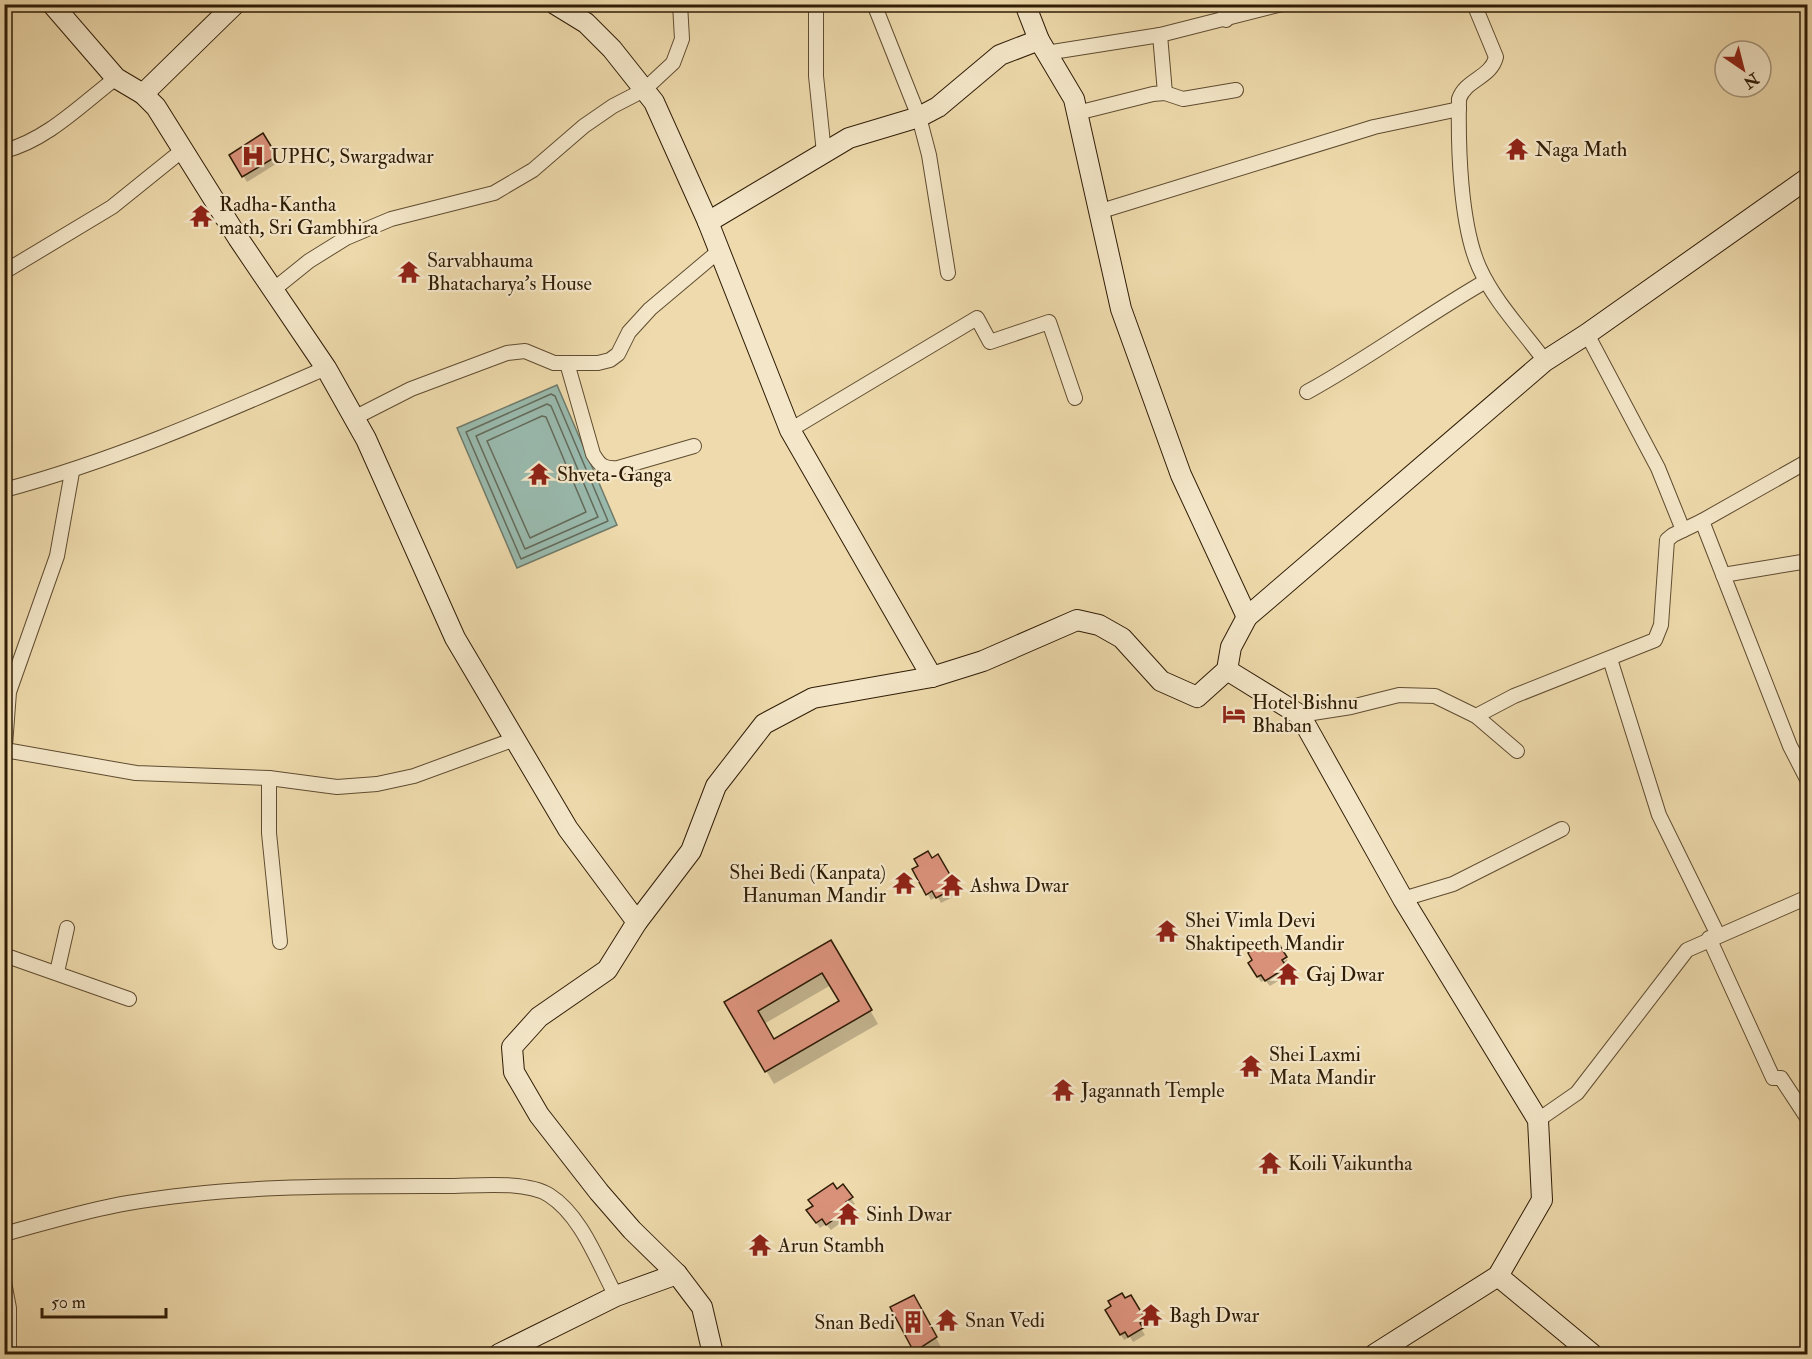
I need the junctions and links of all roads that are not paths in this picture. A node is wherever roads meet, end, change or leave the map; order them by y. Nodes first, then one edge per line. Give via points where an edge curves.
1 (52, 4) edge
2 (235, 4) edge
3 (555, 4) edge
4 (680, 4) edge
5 (816, 4) edge
6 (874, 4) edge
7 (1025, 4) edge
8 (1224, 4) edge
9 (1282, 4) edge
10 (1474, 4) edge
11 (1226, 20) junction
12 (1160, 35) junction
13 (1043, 46) junction
14 (116, 78) junction
15 (644, 90) junction
16 (1236, 90) dead end
17 (1165, 93) junction
18 (143, 94) junction
19 (1459, 109) junction
20 (1077, 113) junction
21 (919, 117) junction
22 (183, 149) junction
23 (4, 151) edge
24 (824, 153) junction
25 (1808, 178) edge
26 (1098, 212) junction
27 (708, 222) junction
28 (719, 251) junction
29 (4, 272) edge
30 (948, 273) dead end
31 (1486, 281) junction
32 (273, 290) junction
33 (1587, 334) junction
34 (1545, 361) junction
35 (567, 363) junction
36 (326, 368) junction
37 (1307, 392) dead end
38 (1075, 398) dead end
39 (354, 418) junction
40 (790, 430) junction
41 (694, 446) dead end
42 (1808, 461) edge
43 (72, 472) junction
44 (4, 490) edge
45 (1702, 521) junction
46 (1683, 530) junction
47 (1808, 561) edge
48 (1723, 575) junction
49 (1247, 617) junction
50 (1610, 659) junction
51 (1227, 670) junction
52 (932, 677) junction
53 (7, 691) edge
54 (1300, 715) junction
55 (1476, 716) junction
56 (515, 739) junction
57 (1517, 751) dead end
58 (5, 755) edge
59 (269, 778) junction
60 (1808, 781) edge
61 (1562, 829) dead end
62 (1808, 897) edge
63 (1403, 899) junction
64 (637, 922) junction
65 (67, 928) dead end
66 (1714, 936) junction
67 (280, 942) dead end
68 (4, 955) edge
69 (57, 972) junction
70 (129, 999) dead end
71 (1808, 1119) edge
72 (1538, 1120) junction
73 (4, 1234) edge
74 (677, 1274) junction
75 (1498, 1276) junction
76 (4, 1282) edge
77 (616, 1296) junction
78 (9, 1354) edge
79 (499, 1354) edge
80 (713, 1354) edge
81 (1375, 1354) edge
82 (1592, 1354) edge

1 - 14 main road
2 - 18 main road
3 - 15 main road via 586,23 606,42
4 - 15 street via 679,51 673,63
5 - 24 street via 818,115
6 - 21 street
7 - 13 main road
8 - 11 street
9 - 11 street
10 - 19 street via 1496,57 1489,72 1462,91
11 - 12 street
12 - 13 street
12 - 17 street
13 - 20 main road via 1074,99
13 - 21 main road via 1000,55 938,107
14 - 18 main road
14 - 23 street via 45,132
15 - 27 main road via 654,102
15 - 32 street via 584,126 510,186 391,219 346,238
16 - 17 street via 1183,99
17 - 20 street
18 - 22 main road
19 - 26 street via 1374,127
19 - 31 street via 1464,203 1473,252
20 - 26 main road
21 - 24 main road via 849,138
21 - 30 street
22 - 29 street via 112,207
22 - 32 main road
24 - 27 main road
25 - 33 main road
26 - 49 main road via 1121,309 1181,475
27 - 28 main road
28 - 35 street via 650,309 629,332 618,354 598,363
28 - 40 main road
31 - 34 street
31 - 37 street
32 - 36 main road
33 - 34 main road
33 - 46 street via 1658,468
34 - 49 main road
35 - 39 street via 554,363 525,351 507,353 411,389
35 - 41 street via 593,454 606,469
36 - 39 main road
36 - 43 street via 179,432
38 - 40 street via 1049,322 990,342 977,318
39 - 56 main road via 455,638
40 - 52 main road
42 - 45 street
43 - 44 street
43 - 53 street via 57,555
45 - 46 street
45 - 48 street
46 - 50 street via 1667,540 1659,633 1647,645
47 - 48 street
48 - 60 street via 1790,746
49 - 51 main road via 1231,647
50 - 55 street via 1514,696
50 - 66 street via 1659,815
51 - 52 main road via 1197,697 1161,681 1122,638 1099,625 1077,620 983,662
51 - 54 main road
52 - 64 main road via 813,698 764,724 717,786 691,851
53 - 58 street
54 - 55 street via 1399,695 1435,696
54 - 63 main road
55 - 57 street
56 - 59 street via 414,776 377,784 337,787
56 - 64 main road via 568,829
58 - 59 street via 136,773
59 - 67 street via 269,833
61 - 63 street via 1453,884
62 - 66 street
63 - 72 main road
64 - 74 main road via 607,970 539,1017 512,1047 514,1072 539,1115 599,1192
65 - 69 street
66 - 71 street via 1773,1078 1781,1078
66 - 72 street via 1687,950 1577,1093
68 - 69 street
69 - 70 street
72 - 75 main road via 1542,1200
73 - 77 street via 128,1203 248,1190 524,1187 547,1193 561,1204 578,1226
74 - 77 main road
74 - 80 main road via 702,1307
75 - 81 main road
75 - 82 main road
76 - 78 street via 9,1308
77 - 79 main road

